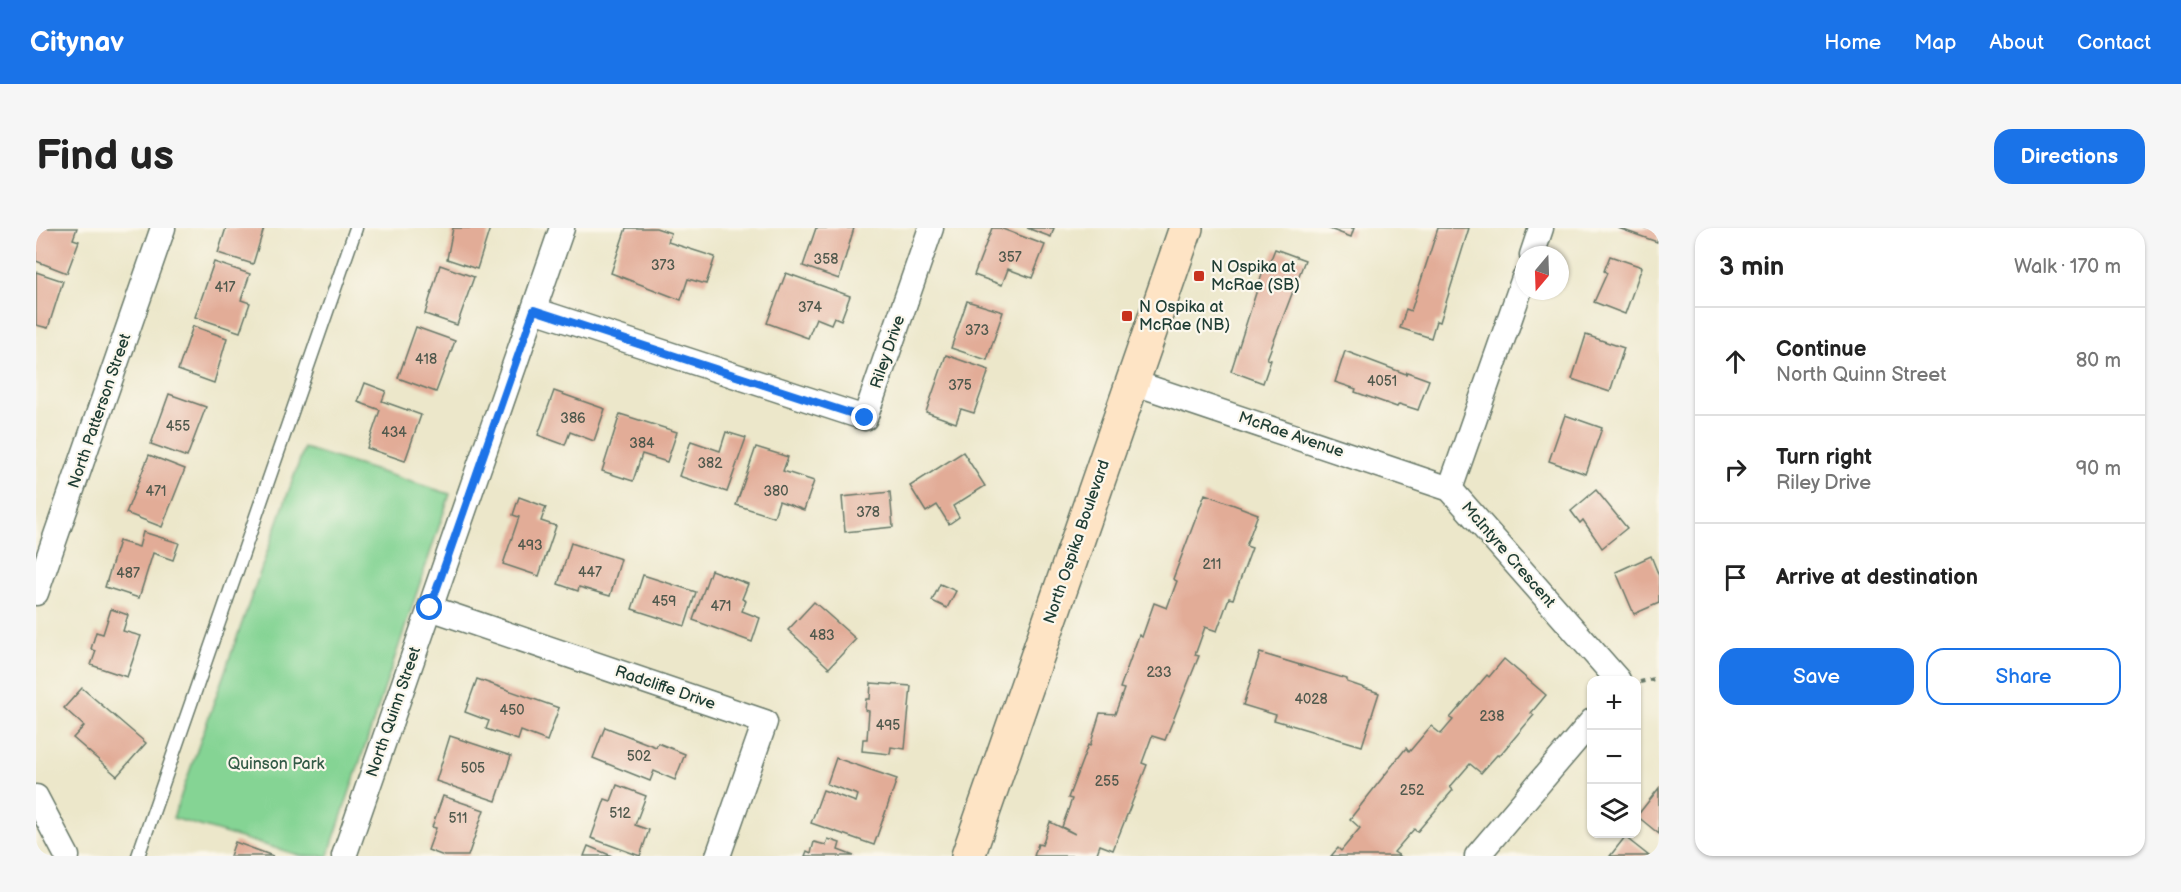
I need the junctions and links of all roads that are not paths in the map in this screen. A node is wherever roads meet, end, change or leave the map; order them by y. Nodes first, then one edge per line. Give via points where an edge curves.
1 (163, 228) edge
2 (356, 228) edge
3 (562, 228) edge
4 (931, 228) edge
5 (1186, 228) edge
6 (1541, 228) edge
7 (1535, 246) edge
8 (1516, 300) edge
9 (534, 310) junction
10 (1132, 382) junction
11 (1450, 489) junction
12 (36, 593) edge
13 (430, 608) junction
14 (1614, 676) edge
15 (1587, 728) edge
16 (36, 798) edge
17 (67, 856) edge
18 (138, 856) edge
19 (344, 856) edge
20 (718, 856) edge
21 (968, 856) edge
22 (1477, 856) edge

1 - 12 street, North Patterson Street
2 - 18 lane
3 - 9 street, North Quinn Street
4 - 9 street, Riley Drive via 865,418
5 - 10 street, North Ospika Boulevard
6 - 7 street
8 - 11 street, McIntyre Crescent
9 - 13 street, North Quinn Street
10 - 11 street, McRae Avenue
10 - 21 street, North Ospika Boulevard
11 - 14 street, McIntyre Crescent
13 - 19 street, North Quinn Street
13 - 20 street, Radcliffe Drive via 765,722
15 - 22 street
16 - 17 street

